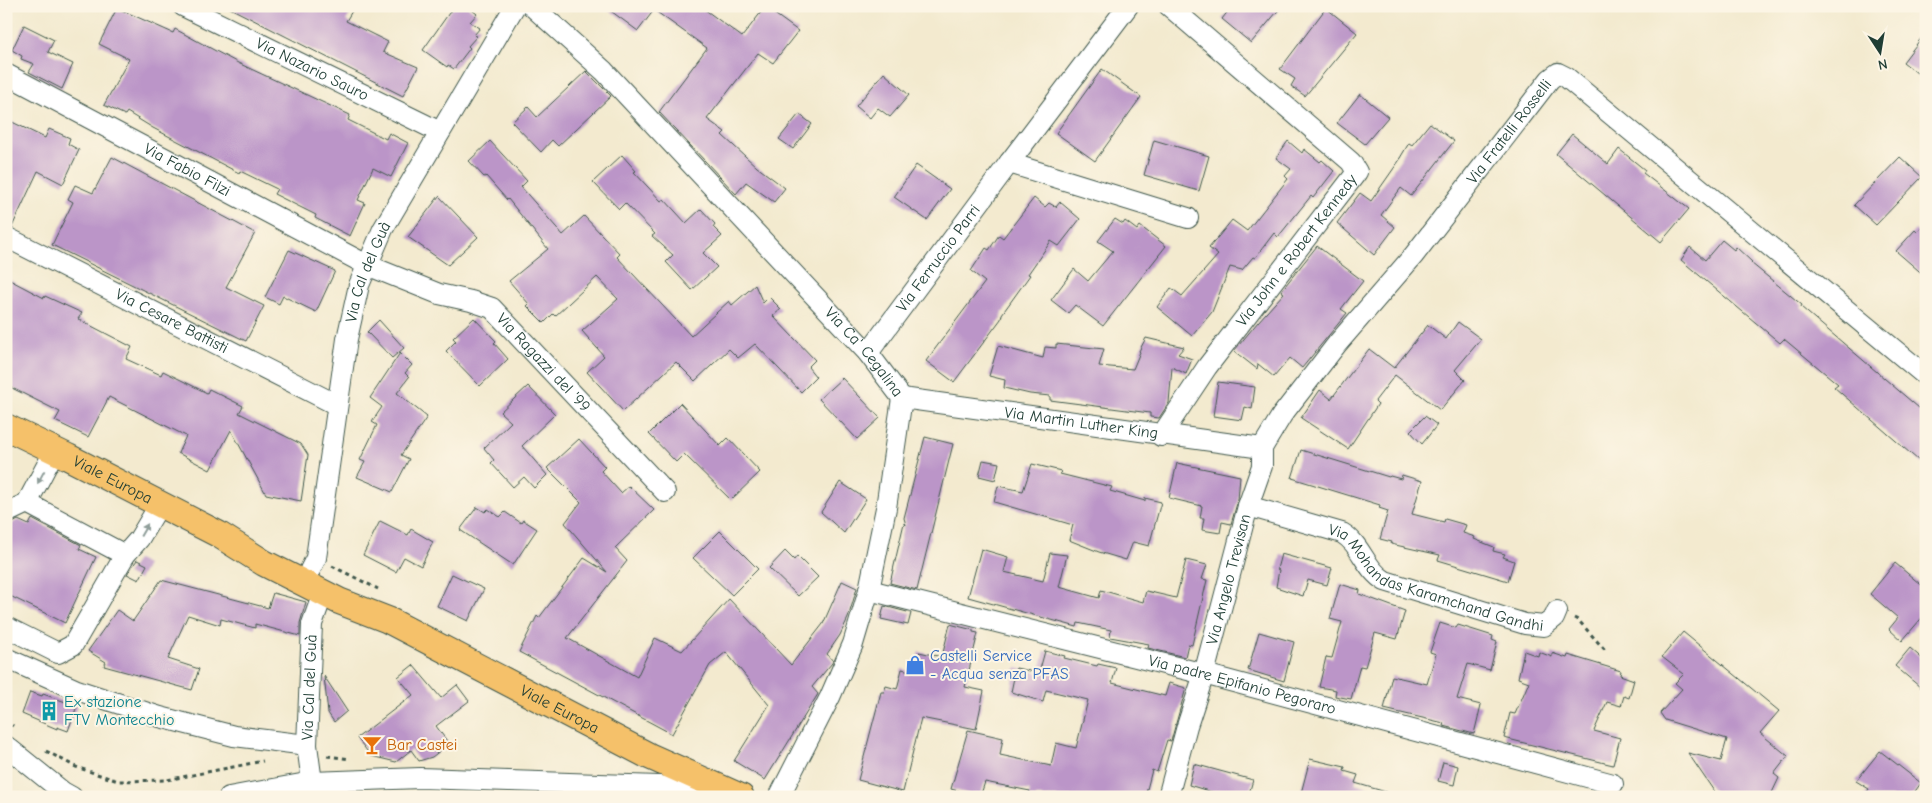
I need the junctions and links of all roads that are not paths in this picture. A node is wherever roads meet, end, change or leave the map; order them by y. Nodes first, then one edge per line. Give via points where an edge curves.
1 (183, 6) edge
2 (515, 6) edge
3 (532, 6) edge
4 (1128, 6) edge
5 (1170, 6) edge
6 (6, 74) edge
7 (440, 132) junction
8 (1009, 163) junction
9 (1188, 218) dead end
10 (6, 237) edge
11 (367, 265) junction
12 (868, 353) junction
13 (1926, 376) edge
14 (902, 398) junction
15 (338, 405) junction
16 (6, 427) edge
17 (1161, 436) junction
18 (1262, 448) junction
19 (55, 450) junction
20 (665, 492) dead end
21 (27, 503) junction
22 (160, 504) junction
23 (1248, 506) junction
24 (6, 513) edge
25 (218, 534) junction
26 (125, 555) junction
27 (310, 570) junction
28 (869, 590) junction
29 (323, 593) junction
30 (1557, 611) road end
31 (388, 620) junction
32 (6, 627) edge
33 (6, 658) edge
34 (1204, 674) junction
35 (306, 745) junction
36 (10, 757) edge
37 (507, 780) junction
38 (1613, 784) dead end
39 (307, 790) edge
40 (575, 790) edge
41 (660, 791) edge
42 (738, 795) edge
43 (72, 797) edge
44 (230, 797) edge
45 (519, 797) edge
46 (779, 797) edge
47 (1168, 797) edge

1 - 7 street, Via Nazario Sauro
2 - 7 street, Via Cal del Guà
3 - 12 street, Via Ca' Cegalina via 604,71
4 - 8 street, Via Ferruccio Parri
5 - 17 street, Via John e Robert Kennedy via 1351,162 1357,172 1207,368
6 - 11 street, Via Fabio Filzi
7 - 11 street, Via Cal del Guà via 383,229
8 - 9 street
8 - 12 street, Via Ferruccio Parri
10 - 15 street, Via Cesare Battisti
11 - 15 street, Via Cal del Guà via 359,285 347,339
11 - 20 street, Via Ragazzi del '99 via 439,294 492,308
12 - 14 street, Via Ca' Cegalina
13 - 18 street, Via Fratelli Rosselli via 1558,73 1550,79 1392,282 1337,344 1282,415
14 - 17 street, Via Martin Luther King
14 - 28 street, Via Ca' Cegalina via 886,508
15 - 27 street, Via Cal del Guà via 316,558
16 - 19 main road, Viale Europa
17 - 18 street, Via Martin Luther King
18 - 23 street, Via Angelo Trevisan via 1262,466
19 -> 21 street
19 - 22 main road, Viale Europa
21 - 24 street
21 - 26 street
22 - 25 main road, Viale Europa
26 -> 22 street
23 - 30 street, Via Mohandas Karamchand Gandhi via 1342,533 1352,541 1374,573 1385,580 1525,624 1544,626
23 - 34 street, Via Angelo Trevisan
25 - 27 main road, Viale Europa via 266,549
25 - 29 main road, Viale Europa via 264,563
26 - 32 street via 73,646 58,653
27 - 31 main road, Viale Europa via 346,589
28 - 34 street, Via padre Epifanio Pegoraro
28 - 46 street, Via Ca' Cegalina via 853,644 830,697
29 - 31 main road, Viale Europa
29 - 35 street, Via Cal del Guà via 312,624
31 - 42 main road, Viale Europa via 648,756
33 - 35 street via 77,690 160,717 234,736
34 - 38 street, Via padre Epifanio Pegoraro
34 - 47 street, Via Angelo Trevisan
35 - 39 street, Via Cal del Guà
36 - 43 street
37 - 39 street via 420,778
37 - 40 street
37 - 45 street
39 - 44 street
40 - 41 street
41 - 42 street

